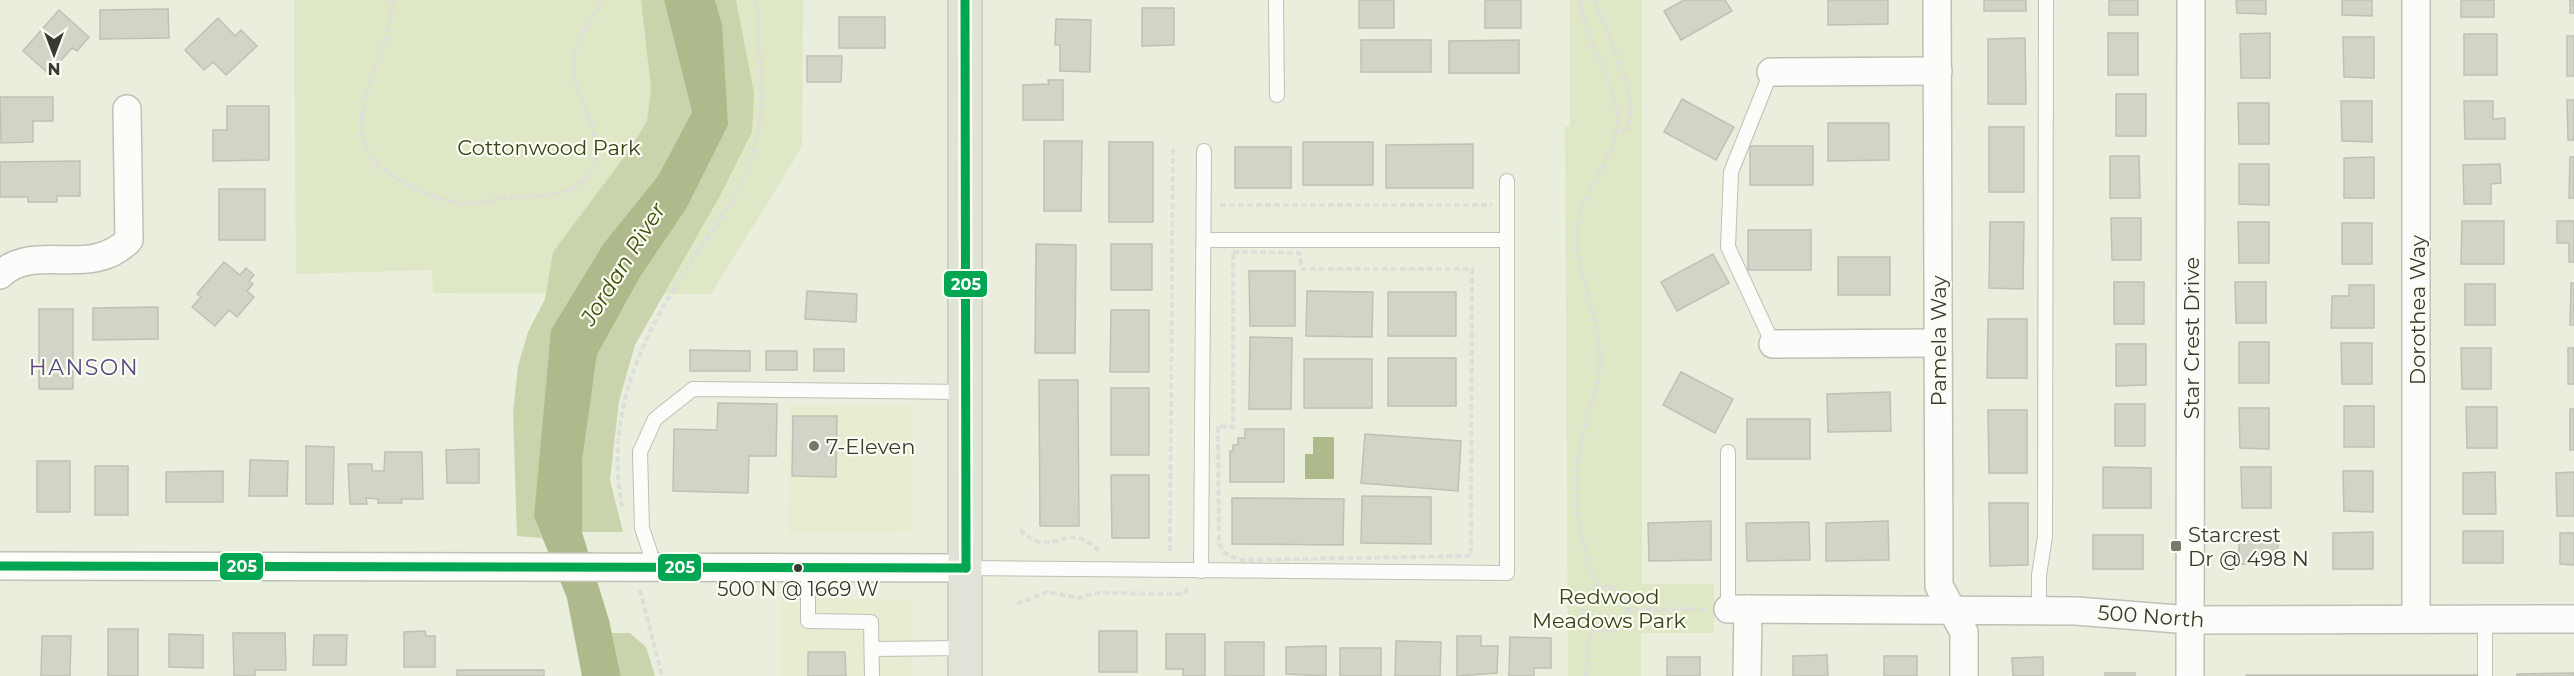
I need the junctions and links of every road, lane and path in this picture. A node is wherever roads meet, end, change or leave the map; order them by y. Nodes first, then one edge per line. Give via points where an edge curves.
1 (393, 0) edge
2 (602, 0) edge
3 (756, 0) edge
4 (965, 0) edge
5 (1276, 0) edge
6 (1581, 0) edge
7 (1595, 0) edge
8 (1937, 0) edge
9 (2046, 0) edge
10 (2191, 0) edge
11 (2416, 0) edge
12 (1938, 70) junction
13 (1771, 72) joint
14 (1277, 95) dead end
15 (127, 109) dead end
16 (1616, 132) junction
17 (1173, 147) dead end
18 (1204, 151) dead end
19 (1507, 181) dead end
20 (1204, 205) junction
21 (1493, 205) dead end
22 (1204, 240) junction
23 (1507, 240) junction
24 (1233, 252) joint
25 (0, 275) edge
26 (1773, 344) joint
27 (1938, 344) junction
28 (966, 392) junction
29 (1728, 452) dead end
30 (623, 510) dead end
31 (1020, 530) dead end
32 (1108, 551) dead end
33 (1161, 551) dead end
34 (0, 566) edge
35 (808, 567) junction
36 (966, 568) junction
37 (1201, 571) junction
38 (641, 574) junction
39 (1598, 589) junction
40 (1017, 604) dead end
41 (1729, 609) junction
42 (1627, 610) junction
43 (1954, 610) junction
44 (2038, 610) junction
45 (2416, 619) junction
46 (2485, 619) junction
47 (2574, 619) edge
48 (2190, 620) junction
49 (1594, 629) junction
50 (872, 649) junction
51 (965, 662) edge
52 (662, 676) edge
53 (872, 676) edge
54 (1587, 676) edge
55 (1747, 676) edge
56 (1964, 676) edge
57 (2190, 676) edge
58 (2485, 676) edge

1 - 2 path via 389,30 363,104 362,126 369,154 383,170 430,194 458,203 553,196 576,188 592,171 596,154 594,136 574,71 576,46
3 - 30 path via 763,107 750,163 711,236 643,342 619,430 616,478
4 - 28 main road
5 - 14 lane
6 - 16 path via 1586,31 1613,95
7 - 16 path via 1630,98 1628,129
8 - 12 street, Pamela Way
9 - 44 lane via 2045,537
10 - 48 street, Star Crest Drive
11 - 45 street, Dorothea Way
12 - 13 street
12 - 27 street, Pamela Way
13 - 26 lane via 1731,172 1728,248
15 - 25 street via 129,240 104,257 17,263
16 - 39 path via 1582,208 1577,249 1601,357 1580,447 1577,512 1582,543
17 - 33 path via 1172,551
18 - 20 lane
19 - 23 lane
20 - 21 path
20 - 22 lane
22 - 23 lane
22 - 37 lane
23 - 37 lane via 1508,573
24 - 24 path via 1233,427 1218,426 1219,543 1225,554 1239,560 1471,556 1472,269 1302,268 1299,253
26 - 27 street
27 - 43 street, Pamela Way via 1939,586
28 - 36 main road
28 - 38 lane via 693,389 655,419 640,452
29 - 41 lane
31 - 32 path via 1031,540 1049,544 1067,538 1083,539 1098,551
34 - 38 street via 501,565
35 - 36 street
35 - 38 street
35 - 50 lane via 808,621 872,622
36 - 37 lane
36 - 51 main road
37 - 40 path via 1184,594 1095,593 1079,598 1047,592
38 - 52 path
39 - 42 path via 1618,591
39 - 49 path via 1591,592 1584,604 1585,618
41 - 42 path
41 - 43 street, 500 North
41 - 55 street
42 - 49 path via 1622,624 1616,628
43 - 44 street, 500 North
43 - 56 street, Pamela Way via 1964,632
44 - 48 street, 500 North
45 - 46 street, 500 North
45 - 48 street, 500 North
46 - 47 street, 500 North
46 - 58 lane
48 - 57 street, Star Crest Drive
49 - 54 path via 1587,652
50 - 51 lane
50 - 53 lane

